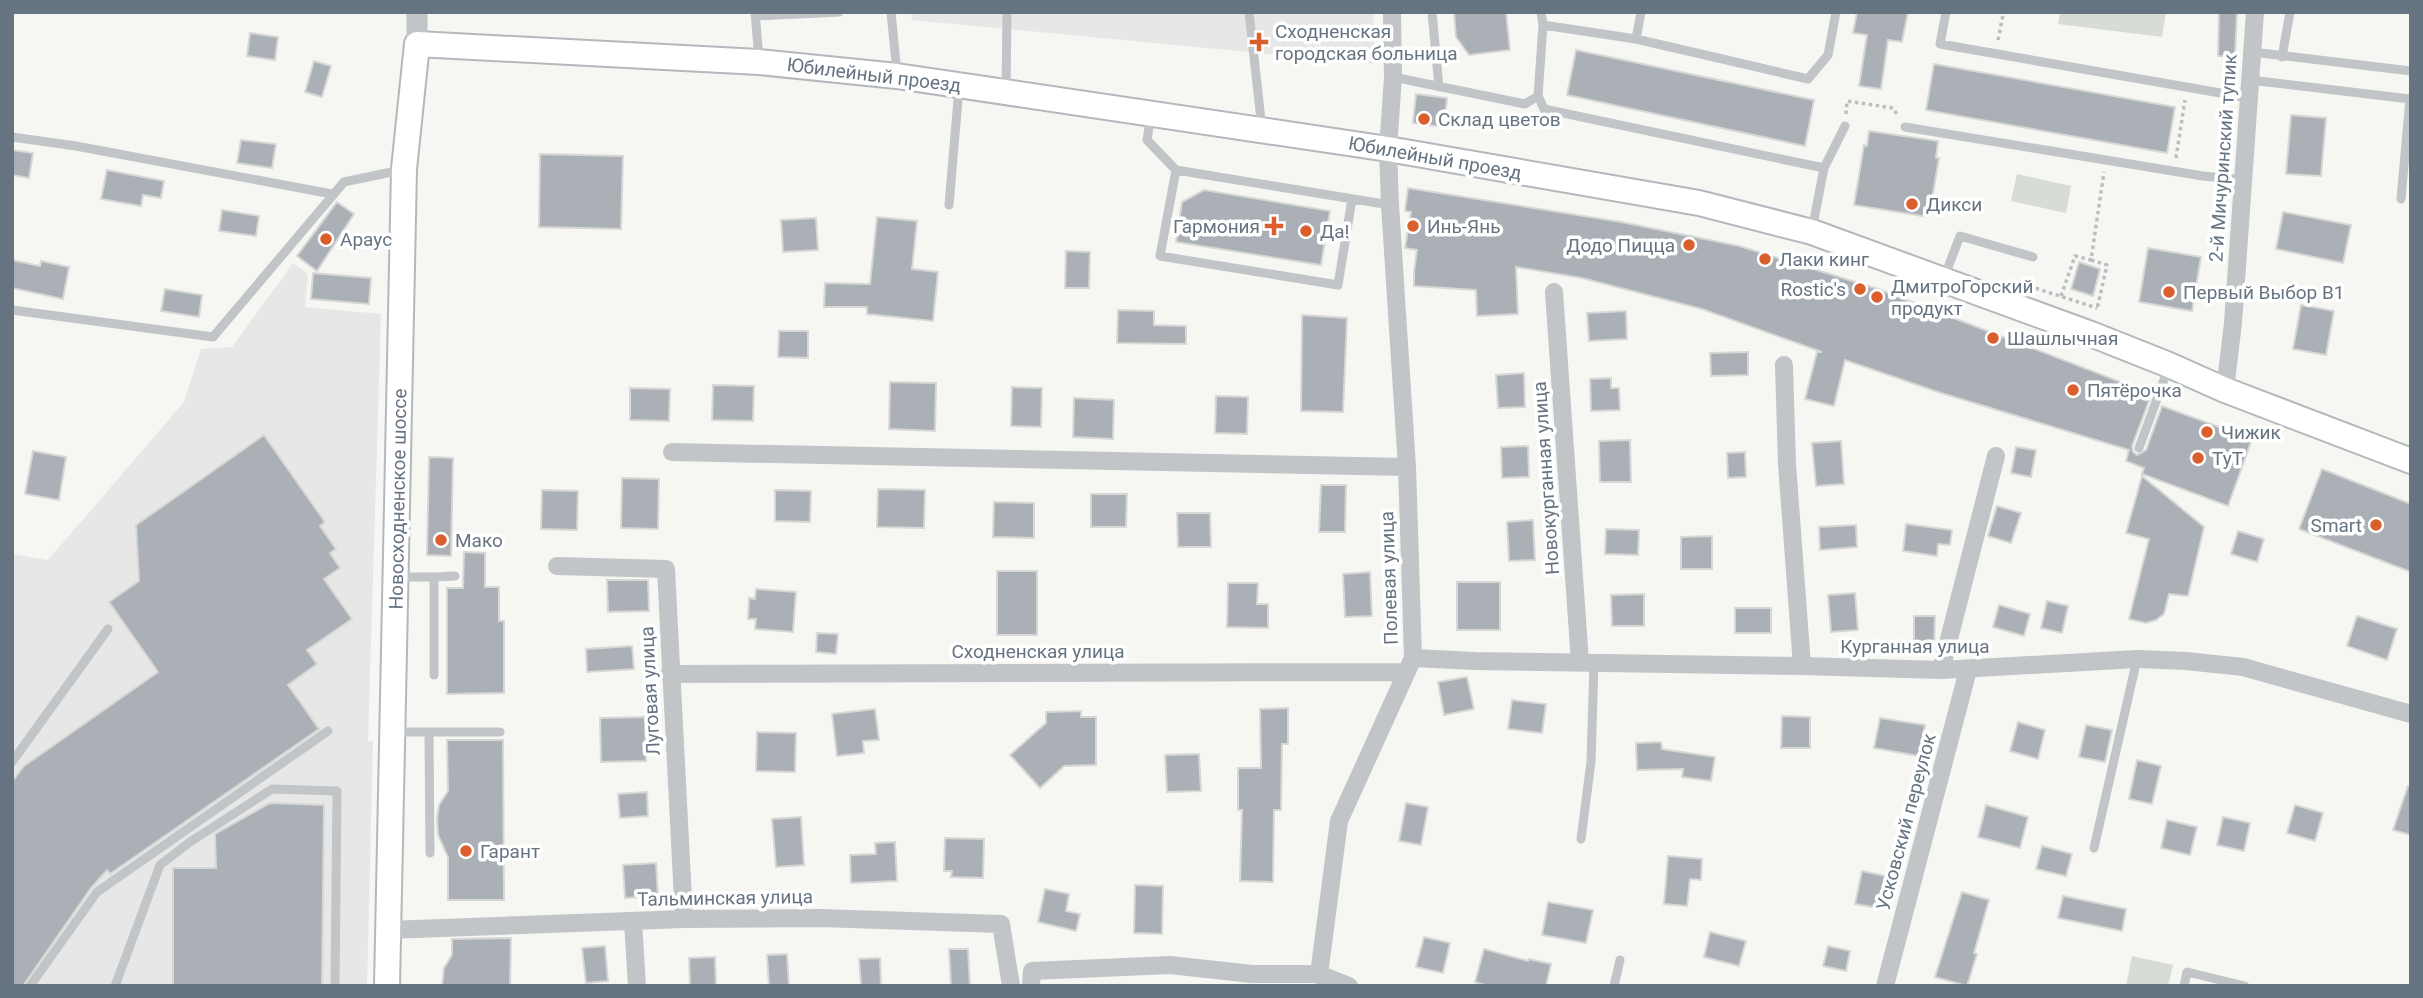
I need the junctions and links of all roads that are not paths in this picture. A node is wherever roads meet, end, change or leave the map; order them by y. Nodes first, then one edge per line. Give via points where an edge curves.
1 (417, 12) edge
2 (839, 12) edge
3 (891, 12) edge
4 (1007, 12) edge
5 (1249, 12) edge
6 (1392, 12) edge
7 (1432, 12) edge
8 (1541, 12) edge
9 (1641, 12) edge
10 (1836, 12) edge
11 (1945, 12) edge
12 (2255, 12) edge
13 (2290, 12) edge
14 (755, 14) edge
15 (1543, 25) junction
16 (1636, 38) junction
17 (417, 44) junction
18 (2252, 52) junction
19 (2282, 57) junction
20 (759, 62) junction
21 (2411, 71) edge
22 (897, 76) junction
23 (1393, 77) junction
24 (960, 85) junction
25 (1439, 86) junction
26 (2250, 89) junction
27 (1006, 92) junction
28 (1538, 96) junction
29 (1152, 113) junction
30 (1845, 126) road end
31 (1905, 127) road end
32 (1262, 130) junction
33 (12, 137) edge
34 (1388, 149) junction
35 (1824, 168) junction
36 (404, 169) junction
37 (1176, 170) junction
38 (2243, 180) junction
39 (332, 194) junction
40 (1352, 199) junction
41 (2401, 199) dead end
42 (949, 205) dead end
43 (1390, 205) junction
44 (1812, 232) junction
45 (2034, 257) dead end
46 (1943, 280) junction
47 (1555, 292) dead end
48 (12, 310) edge
49 (1784, 365) dead end
50 (2169, 365) junction
51 (2225, 390) junction
52 (2139, 448) dead end
53 (672, 452) dead end
54 (1996, 456) dead end
55 (2411, 461) edge
56 (1406, 467) junction
57 (557, 566) dead end
58 (456, 576) dead end
59 (397, 577) junction
60 (434, 577) junction
61 (108, 629) dead end
62 (2137, 659) junction
63 (1587, 663) junction
64 (1410, 665) junction
65 (1802, 666) junction
66 (1941, 670) junction
67 (1968, 670) junction
68 (669, 674) junction
69 (435, 675) dead end
70 (2411, 715) edge
71 (328, 731) dead end
72 (393, 732) junction
73 (429, 732) junction
74 (500, 732) dead end
75 (12, 762) edge
76 (1581, 839) dead end
77 (2094, 848) dead end
78 (430, 853) dead end
79 (684, 919) junction
80 (633, 921) junction
81 (388, 930) junction
82 (1620, 960) dead end
83 (1322, 982) edge
84 (30, 986) edge
85 (115, 986) edge
86 (335, 986) edge
87 (387, 986) edge
88 (637, 986) edge
89 (1011, 986) edge
90 (1031, 986) edge
91 (1349, 986) edge
92 (1614, 986) edge
93 (1885, 986) edge
94 (2184, 986) edge
95 (2245, 986) edge

1 - 17 street, Новосходненское шоссе
2 - 14 lane
3 - 22 lane
4 - 27 lane
5 - 32 lane
6 - 23 street, Полевая улица
7 - 25 lane
8 - 15 lane
9 - 16 lane
10 - 16 lane via 1828,55 1808,79
11 - 26 lane via 1940,44 2187,89
12 - 18 street, 2-й Мичуринский тупик
13 - 19 lane
14 - 20 lane
15 - 16 lane
15 - 28 lane
17 - 20 main road, Юбилейный проезд
17 - 36 main road, Новосходненское шоссе
18 - 19 lane
18 - 26 street, 2-й Мичуринский тупик
19 - 21 lane
20 - 22 main road, Юбилейный проезд
22 - 24 main road, Юбилейный проезд
23 - 25 lane
23 - 34 street, Полевая улица
24 - 27 main road, Юбилейный проезд
24 - 42 lane
25 - 28 lane via 1525,104
26 - 38 street, 2-й Мичуринский тупик
26 - 41 lane via 2410,99
27 - 29 main road, Юбилейный проезд
28 - 35 lane via 1544,109
29 - 32 main road, Юбилейный проезд
29 - 37 lane via 1147,140
30 - 35 lane
31 - 38 lane
32 - 34 main road, Юбилейный проезд
33 - 39 lane
34 - 43 street, Полевая улица
34 - 44 main road, Юбилейный проезд via 1699,203
35 - 44 lane
36 - 39 lane via 344,182
36 - 59 main road, Новосходненское шоссе
37 - 40 lane
37 - 40 lane via 1160,256 1338,285
38 - 51 street, 2-й Мичуринский тупик
39 - 48 lane via 213,337
40 - 43 lane
43 - 56 street, Полевая улица
44 - 46 main road, Юбилейный проезд
45 - 46 lane via 1960,236
46 - 50 main road, Юбилейный проезд
47 - 63 street, Новокурганная улица
49 - 65 street
50 - 51 main road, Юбилейный проезд
50 - 52 lane
51 - 55 main road, Юбилейный проезд
53 - 56 street
54 - 66 street
56 - 64 street, Полевая улица
57 - 68 street, Луговая улица via 666,569
58 - 60 lane
59 - 60 lane
59 - 72 main road, Новосходненское шоссе
60 - 69 lane
61 - 75 lane
62 - 67 street, Курганная улица
62 - 70 street, Курганная улица via 2243,667
62 - 77 lane
63 - 64 street, Курганная улица
63 - 65 street, Курганная улица
63 - 76 lane via 1591,762
64 - 68 street, Сходненская улица
64 - 83 street, Полевая улица via 1339,821
65 - 66 street, Курганная улица
66 - 67 street, Курганная улица
67 - 93 street, Усковский переулок
68 - 79 street, Луговая улица
71 - 84 lane via 97,892
72 - 73 lane
72 - 81 main road, Новосходненское шоссе
73 - 74 lane
73 - 78 lane
79 - 80 street, Тальминская улица
79 - 89 street, Тальминская улица via 1001,924
80 - 81 street, Тальминская улица
80 - 88 street
81 - 87 main road, Новосходненское шоссе
82 - 92 lane
83 - 90 street via 1170,965 1032,971
83 - 91 street
85 - 86 lane via 160,864 272,789 337,791
94 - 95 lane via 2188,972

